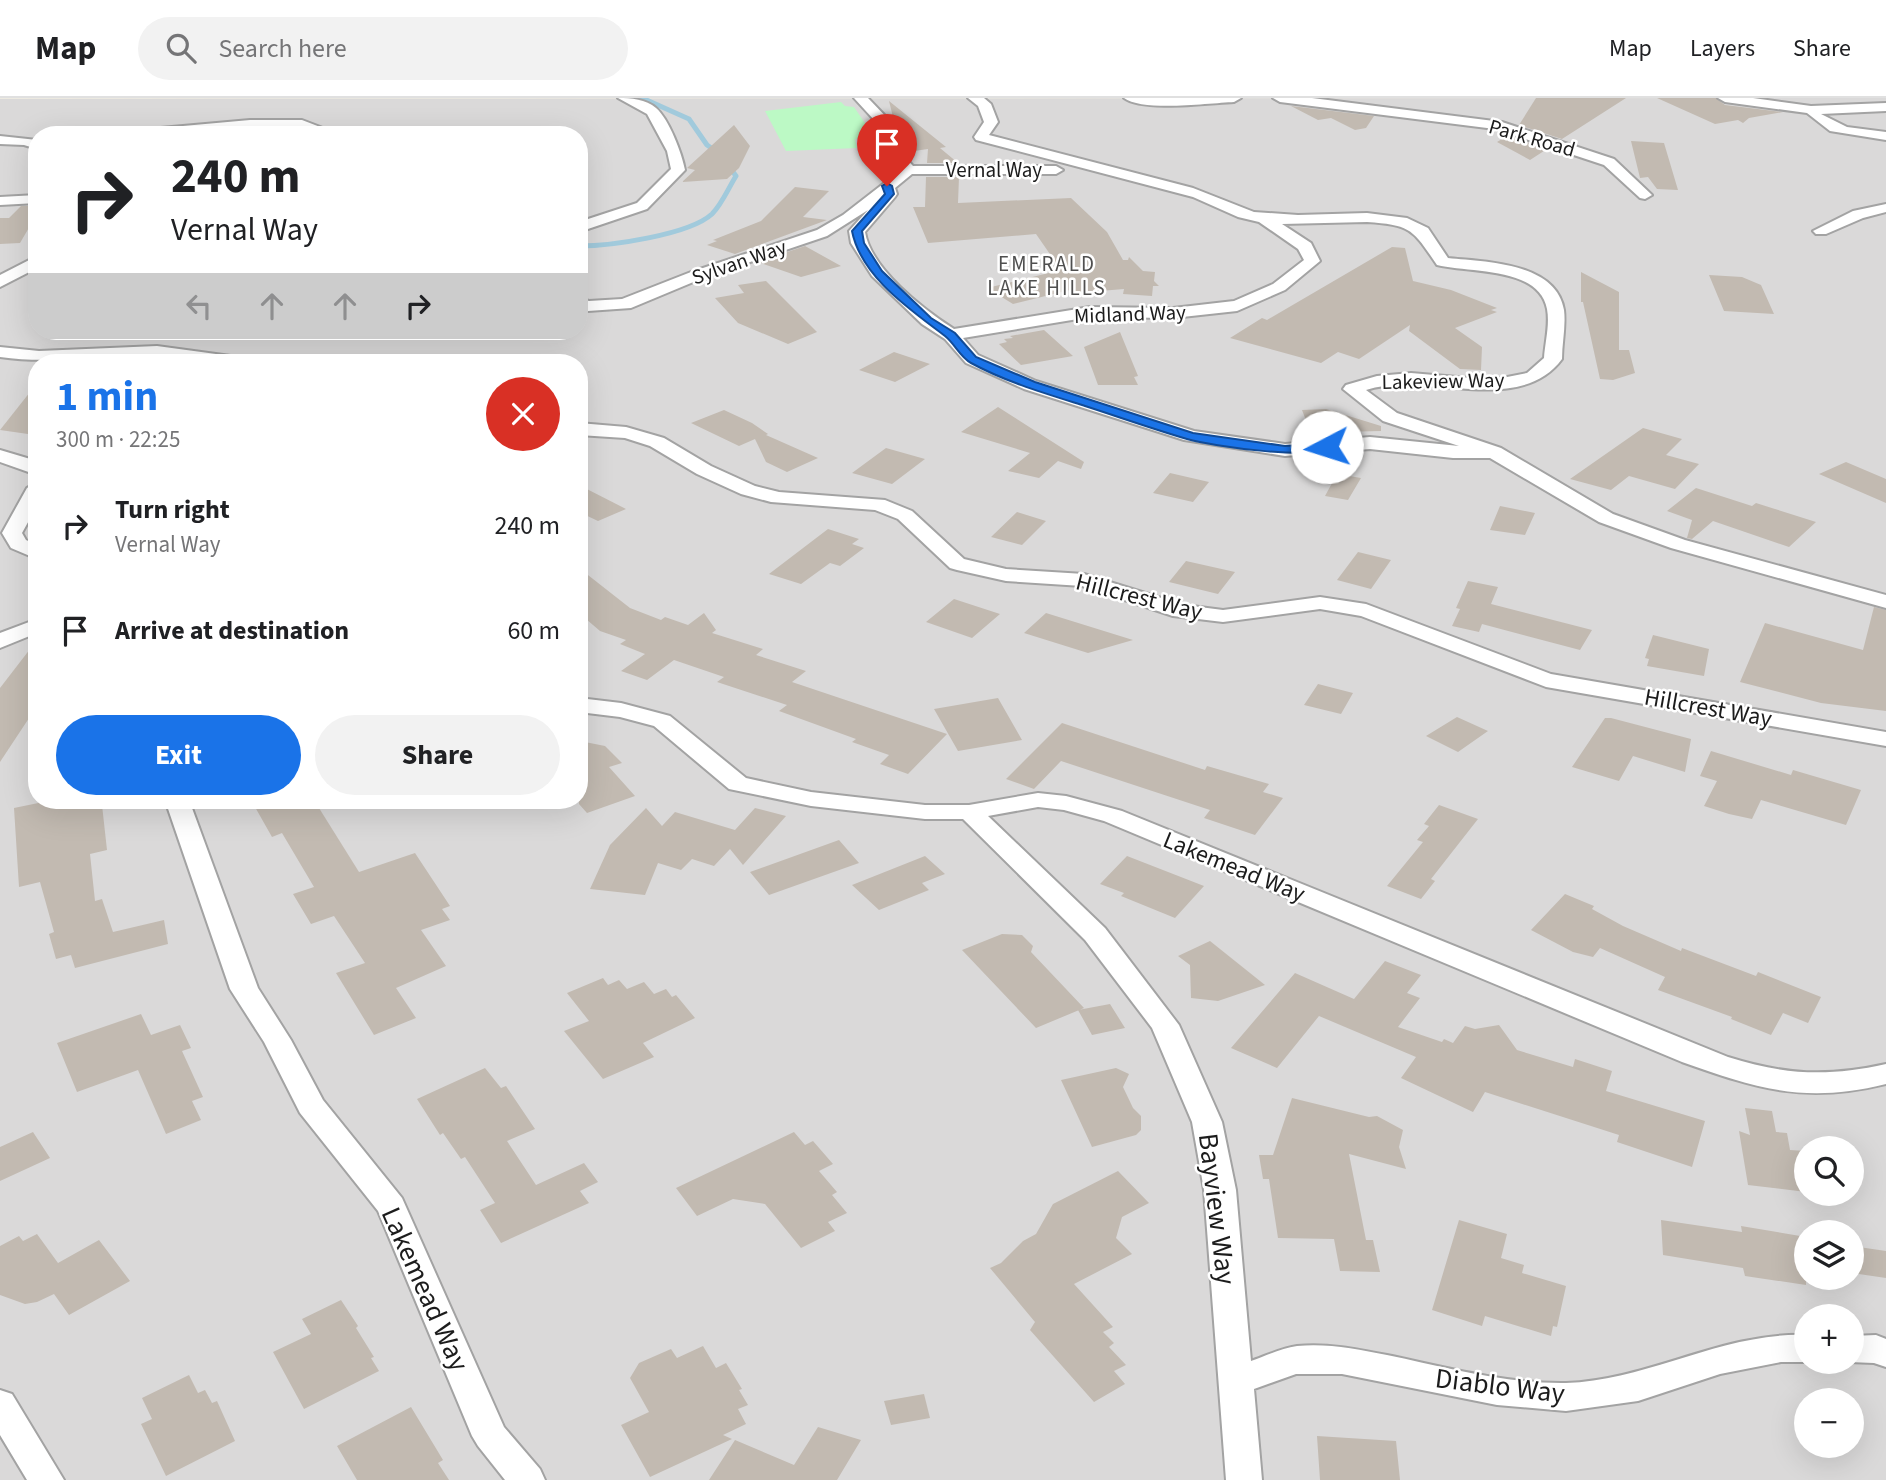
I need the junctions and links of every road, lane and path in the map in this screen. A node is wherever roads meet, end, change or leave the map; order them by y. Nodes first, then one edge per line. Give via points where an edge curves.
1 (625, 98) edge
2 (861, 98) edge
3 (975, 98) edge
4 (1131, 98) edge
5 (1234, 98) edge
6 (1280, 98) edge
7 (1725, 98) edge
8 (1886, 107) edge
9 (1811, 110) junction
10 (228, 126) edge
11 (308, 126) edge
12 (1886, 136) edge
13 (0, 140) edge
14 (28, 142) edge
15 (909, 170) junction
16 (1120, 172) junction
17 (887, 186) junction
18 (1645, 195) dead end
19 (28, 199) edge
20 (0, 201) edge
21 (1886, 208) edge
22 (1263, 218) junction
23 (588, 224) edge
24 (1821, 231) dead end
25 (28, 266) edge
26 (0, 282) edge
27 (588, 306) edge
28 (951, 335) junction
29 (0, 352) edge
30 (71, 354) edge
31 (181, 354) edge
32 (28, 355) edge
33 (588, 430) edge
34 (1494, 452) junction
35 (0, 456) edge
36 (28, 464) edge
37 (28, 504) edge
38 (28, 549) edge
39 (1886, 602) edge
40 (28, 629) edge
41 (0, 641) edge
42 (588, 706) edge
43 (1886, 738) edge
44 (180, 809) edge
45 (969, 812) junction
46 (1886, 1074) edge
47 (1794, 1349) edge
48 (1864, 1349) edge
49 (1886, 1353) edge
50 (1236, 1381) junction
51 (0, 1404) edge
52 (46, 1480) edge
53 (527, 1480) edge
54 (1244, 1480) edge

1 - 23 street via 652,111 674,151 678,170 642,206
2 - 15 street via 883,121 888,148
3 - 16 street, Lakeview Way via 984,104 992,122 981,137
4 - 5 street
6 - 18 street, Park Road via 1497,125 1609,162
7 - 9 street
8 - 9 street
9 - 12 street via 1820,122 1837,131
10 - 11 street
13 - 14 street
15 - 16 street, Vernal Way
15 - 17 street, Vernal Way
16 - 22 street, Lakeview Way
17 - 27 street, Sylvan Way via 822,233 625,304
17 - 28 street, Vernal Way via 890,194 857,231 859,243 878,273
19 - 20 street
21 - 24 street via 1858,214
22 - 28 street, Midland Way via 1306,246 1312,261 1279,287 1237,306 1173,313 1090,312
22 - 34 street, Lakeview Way via 1402,221 1423,231 1443,262 1516,273 1544,286 1555,306 1553,359 1533,377 1492,385 1411,377 1352,389 1390,417
25 - 26 street
28 - 34 street, Vernal Way via 972,359 1030,385 1191,436 1285,450 1370,443
29 - 32 street
30 - 31 street
33 - 43 street, Hillcrest Way via 657,442 704,470 778,498 878,504 905,515 957,564 1006,575 1084,580 1191,613 1223,616 1320,603 1366,610 1546,680
34 - 39 street, Lakeview Way via 1606,518 1678,544
35 - 36 street
37 - 38 street via 12,533 18,544
40 - 41 street
42 - 45 street, Lakemead Way via 662,721 738,784 811,799 925,812
44 - 53 street, Lakemead Way via 244,989 311,1107 391,1206 490,1436
45 - 46 street, Lakemead Way via 1038,800 1113,816 1692,1055 1766,1080 1808,1086
45 - 50 street, Bayview Way via 1095,934 1165,1025 1207,1122 1220,1190
47 - 50 street, Diablo Way via 1720,1360 1638,1387 1566,1397 1497,1391 1342,1360 1295,1360
48 - 49 street
50 - 54 street, Bayview Way
51 - 52 street

